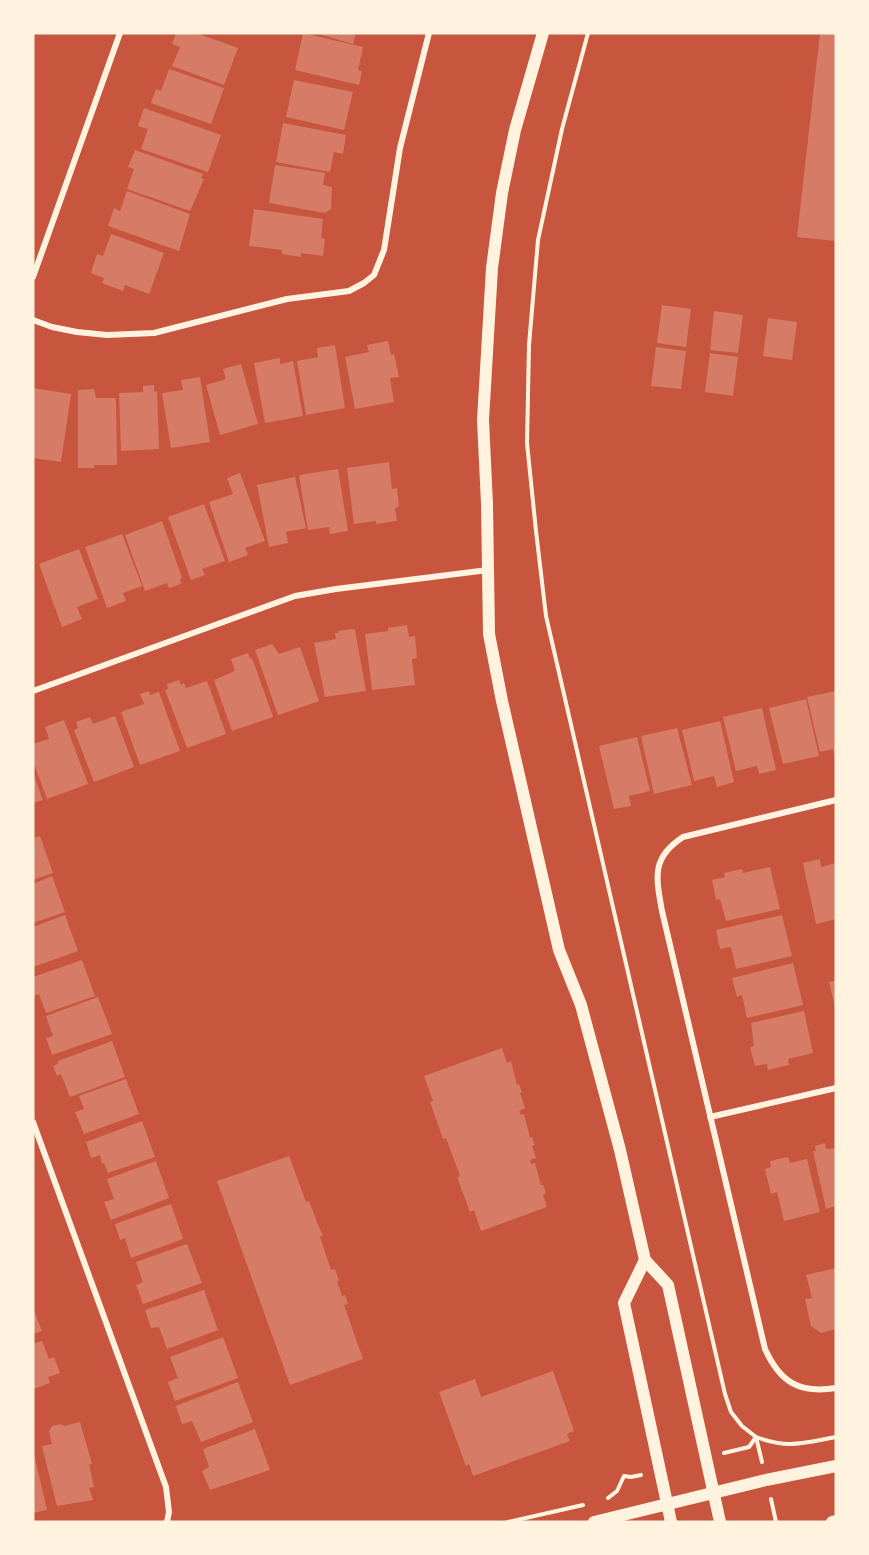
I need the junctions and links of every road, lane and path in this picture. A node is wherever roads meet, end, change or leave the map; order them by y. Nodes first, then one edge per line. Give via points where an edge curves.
1 (120, 33) edge
2 (429, 33) edge
3 (543, 33) edge
4 (588, 33) edge
5 (33, 277) edge
6 (33, 320) edge
7 (488, 570) junction
8 (33, 691) edge
9 (836, 800) edge
10 (836, 1088) edge
11 (710, 1117) junction
12 (33, 1122) edge
13 (645, 1260) junction
14 (836, 1388) edge
15 (756, 1437) junction
16 (836, 1437) edge
17 (749, 1447) dead end
18 (759, 1450) dead end
19 (836, 1467) edge
20 (631, 1478) dead end
21 (713, 1494) junction
22 (607, 1499) dead end
23 (585, 1504) dead end
24 (667, 1505) junction
25 (167, 1522) edge
26 (508, 1522) edge
27 (594, 1522) edge
28 (671, 1522) edge
29 (720, 1522) edge

1 - 5 street
2 - 6 street via 400,148 384,250 374,275 364,283 350,291 287,299 154,333 77,332
3 - 7 main road via 515,130 492,268 483,420
4 - 15 path via 538,240 529,345 527,444 543,601 725,1394 731,1412
7 - 8 street via 295,596
7 - 13 main road via 489,634 502,701 559,950 581,1005
9 - 11 street via 683,837 660,860 658,890
10 - 11 street
11 - 14 street via 768,1357 782,1377 797,1385 813,1390
12 - 25 street via 166,1487
13 - 21 main road via 668,1285
13 - 24 main road via 624,1303
15 - 16 path via 794,1445
15 - 17 path
15 - 18 path
19 - 21 main road
20 - 22 path via 624,1476 617,1491
21 - 24 main road
21 - 29 main road
23 - 26 path
24 - 27 main road
24 - 28 main road

